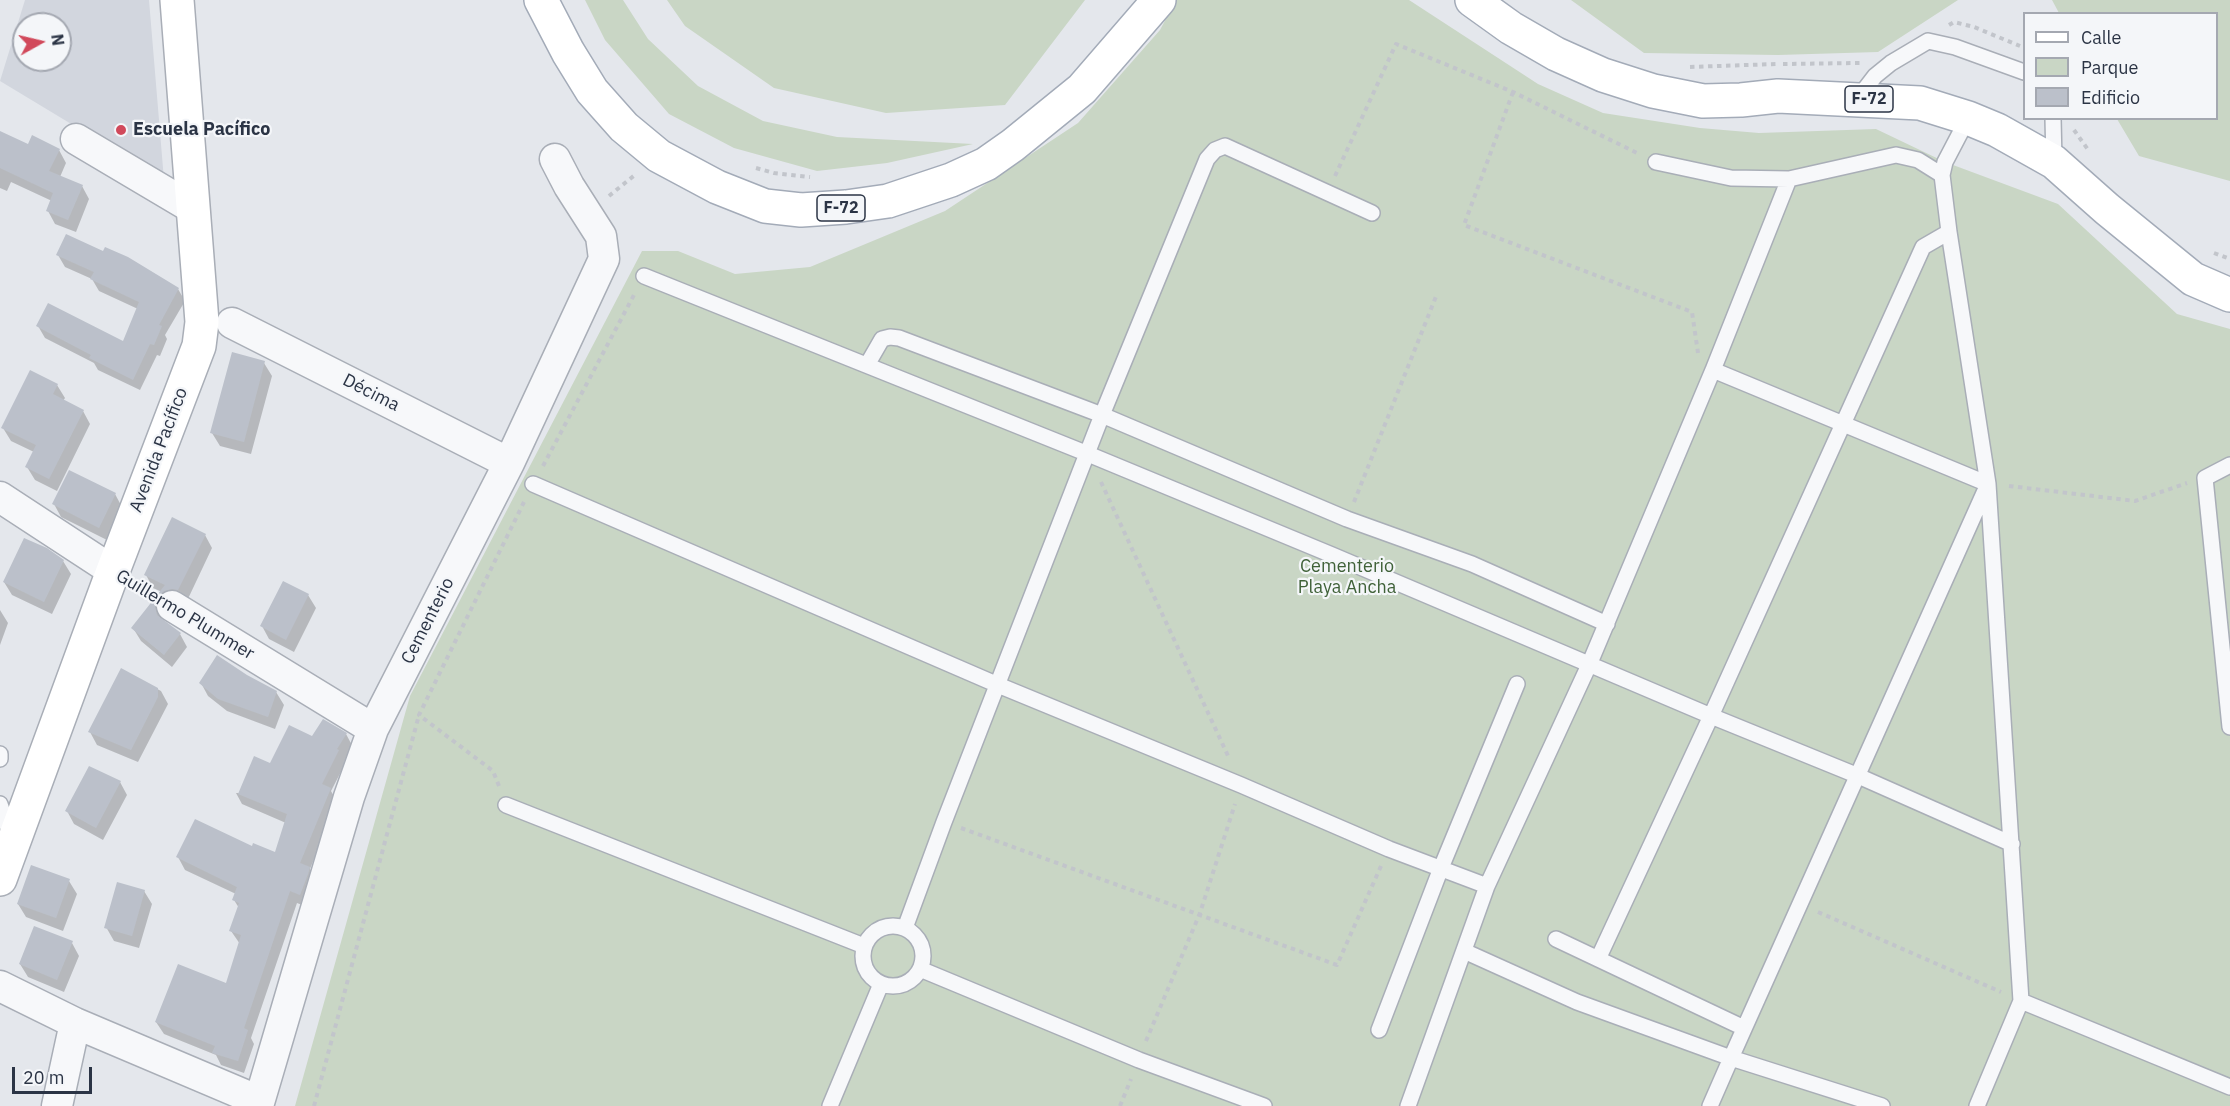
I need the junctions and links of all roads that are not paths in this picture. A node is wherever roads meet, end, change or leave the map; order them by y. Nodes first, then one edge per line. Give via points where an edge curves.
1 (177, 0) edge
2 (542, 0) edge
3 (1159, 0) edge
4 (1472, 0) edge
5 (2023, 71) edge
6 (1858, 98) junction
7 (1968, 118) junction
8 (2053, 120) edge
9 (76, 138) dead end
10 (555, 159) dead end
11 (1656, 162) road end
12 (2054, 162) junction
13 (1942, 175) junction
14 (1789, 178) junction
15 (194, 209) junction
16 (1372, 213) dead end
17 (1949, 232) junction
18 (644, 276) road end
19 (2230, 295) edge
20 (232, 323) dead end
21 (867, 365) junction
22 (1713, 370) junction
23 (1102, 415) junction
24 (1842, 422) junction
25 (1088, 454) junction
26 (509, 463) junction
27 (2230, 465) edge
28 (533, 484) road end
29 (1988, 484) junction
30 (0, 497) edge
31 (113, 571) junction
32 (172, 606) dead end
33 (1606, 624) junction
34 (1589, 665) junction
35 (1516, 684) dead end
36 (998, 685) junction
37 (1711, 716) junction
38 (2230, 727) edge
39 (373, 729) junction
40 (0, 754) edge
41 (0, 759) edge
42 (1856, 775) junction
43 (0, 804) edge
44 (506, 805) road end
45 (14, 842) junction
46 (2012, 844) junction
47 (1441, 868) junction
48 (0, 879) edge
49 (1487, 886) junction
50 (905, 928) junction
51 (1556, 939) dead end
52 (864, 946) junction
53 (1464, 951) junction
54 (1598, 959) junction
55 (920, 969) junction
56 (881, 984) junction
57 (0, 986) edge
58 (2021, 1001) junction
59 (75, 1023) junction
60 (1744, 1028) junction
61 (1379, 1030) dead end
62 (1731, 1058) junction
63 (2230, 1087) edge
64 (259, 1103) edge
65 (57, 1106) edge
66 (830, 1106) edge
67 (1264, 1106) edge
68 (1408, 1106) edge
69 (1710, 1106) edge
70 (1882, 1106) edge
71 (1977, 1106) edge

1 - 15 main road, Avenida Pacífico
2 - 3 main road, F-72 via 592,91 624,127 659,156 717,187 765,206 801,210 897,198 986,164 1082,89
4 - 6 main road, F-72 via 1556,54 1653,91 1703,101 1778,96
5 - 6 lane via 1955,46 1928,41 1875,76
6 - 7 main road, F-72 via 1920,103
7 - 12 main road, F-72
7 - 13 lane via 1944,162
8 - 12 lane
9 - 15 street
10 - 26 street, Cementerio via 601,236 604,259
11 - 14 lane via 1731,178
12 - 19 main road, F-72 via 2193,279
13 - 14 lane via 1918,160 1896,155
13 - 17 lane
14 - 22 lane
15 - 31 main road, Avenida Pacífico via 202,322 199,346
16 - 23 lane via 1225,146 1215,150
17 - 24 lane via 1923,247
17 - 29 lane
18 - 21 lane
20 - 26 street, Décima
21 - 23 lane via 882,339 899,338
21 - 25 lane
22 - 24 lane
22 - 33 lane
23 - 25 lane
23 - 33 lane via 1347,519 1472,564
24 - 29 lane
24 - 37 lane
25 - 34 lane
25 - 36 lane
26 - 39 street, Cementerio
27 - 38 lane via 2205,477
28 - 36 lane
29 - 42 lane
29 - 46 lane
30 - 31 street, Guillermo Plummer
31 - 45 main road, Avenida Pacífico
32 - 39 street, Guillermo Plummer
33 - 34 lane
34 - 37 lane
34 - 49 lane
35 - 47 lane
36 - 47 lane
36 - 50 lane
37 - 42 lane
37 - 54 lane
39 - 64 street, Cementerio
40 - 41 lane
42 - 46 lane
42 - 60 lane
43 - 45 lane
44 - 52 lane
45 - 48 main road, Avenida Pacífico
46 - 58 lane
47 - 49 lane
47 - 61 lane
49 - 53 lane
50 - 52 lane via 880,928
50 - 55 lane via 922,945
51 - 54 lane
52 - 56 lane via 865,968
53 - 62 lane via 1577,1002
53 - 68 lane
54 - 60 lane
55 - 56 lane via 904,984
55 - 67 lane via 1138,1060
56 - 66 lane
57 - 59 street
58 - 63 lane
58 - 71 lane
59 - 64 street
59 - 65 street
60 - 62 lane
62 - 69 lane
62 - 70 lane

